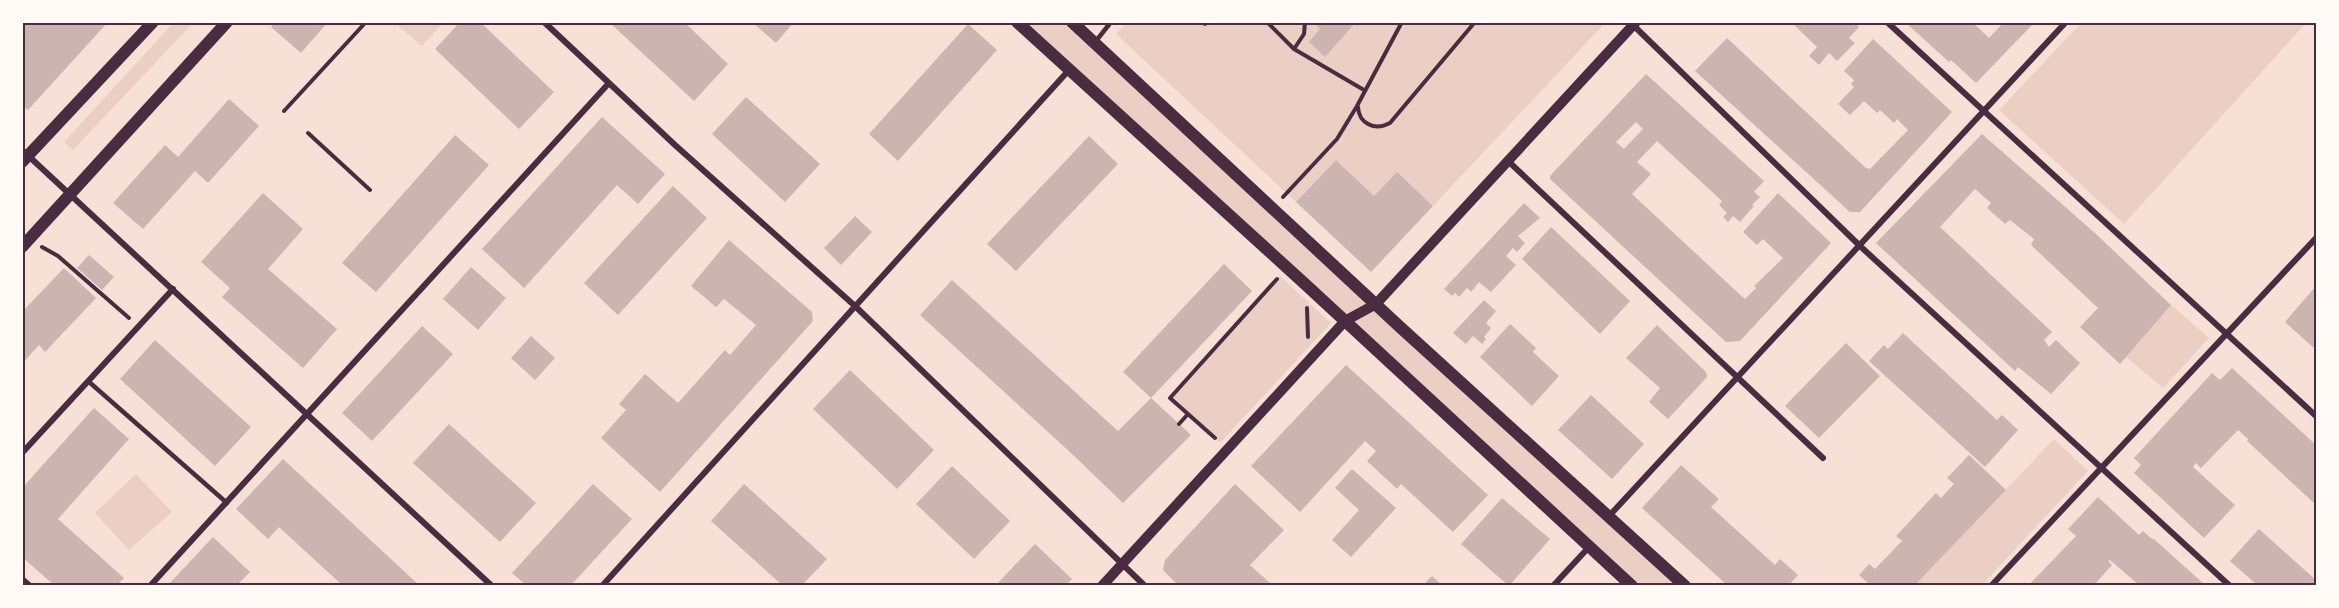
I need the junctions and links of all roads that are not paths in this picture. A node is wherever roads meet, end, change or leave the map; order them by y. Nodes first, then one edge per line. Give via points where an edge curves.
1 (153, 22) edge
2 (227, 22) edge
3 (544, 22) edge
4 (1017, 22) edge
5 (1072, 22) edge
6 (1111, 22) edge
7 (1887, 22) edge
8 (2066, 22) edge
9 (1635, 24) edge
10 (1094, 43) junction
11 (1070, 70) junction
12 (609, 82) junction
13 (1984, 112) junction
14 (24, 156) edge
15 (1508, 161) junction
16 (71, 194) junction
17 (2316, 238) edge
18 (26, 243) edge
19 (1860, 246) junction
20 (173, 289) junction
21 (1376, 304) junction
22 (855, 306) junction
23 (1345, 321) junction
24 (2226, 334) junction
25 (1737, 377) junction
26 (88, 381) junction
27 (307, 413) junction
28 (2316, 416) edge
29 (22, 453) edge
30 (1823, 458) dead end
31 (2101, 468) junction
32 (227, 503) junction
33 (1610, 515) junction
34 (1590, 546) junction
35 (1122, 564) junction
36 (22, 579) edge
37 (30, 585) edge
38 (150, 585) edge
39 (492, 585) edge
40 (602, 585) edge
41 (1102, 585) edge
42 (1145, 585) edge
43 (1553, 585) edge
44 (1632, 585) edge
45 (1686, 585) edge
46 (1991, 585) edge
47 (2230, 585) edge

1 - 14 main road
2 - 16 main road
3 - 12 street
4 - 11 main road
5 - 10 main road
6 - 10 lane
7 - 13 street
8 - 13 street
9 - 15 street
9 - 19 street
10 - 21 main road
11 - 22 street
11 - 23 main road
12 - 22 street
12 - 27 street
13 - 19 street
13 - 24 street
14 - 16 street
15 - 21 street
15 - 25 street
16 - 18 main road
16 - 20 street
17 - 24 street
19 - 25 street
19 - 31 street
20 - 26 street
20 - 27 street
21 - 23 street
21 - 33 main road
22 - 35 street
22 - 40 street
23 - 34 main road
23 - 35 street
24 - 28 street
24 - 31 street
25 - 30 street
25 - 33 street
26 - 29 street
26 - 32 lane
27 - 32 street
27 - 39 street
31 - 46 street
31 - 47 street
32 - 38 street
33 - 45 main road
34 - 43 street
34 - 44 main road
35 - 41 street
35 - 42 street
36 - 37 street

